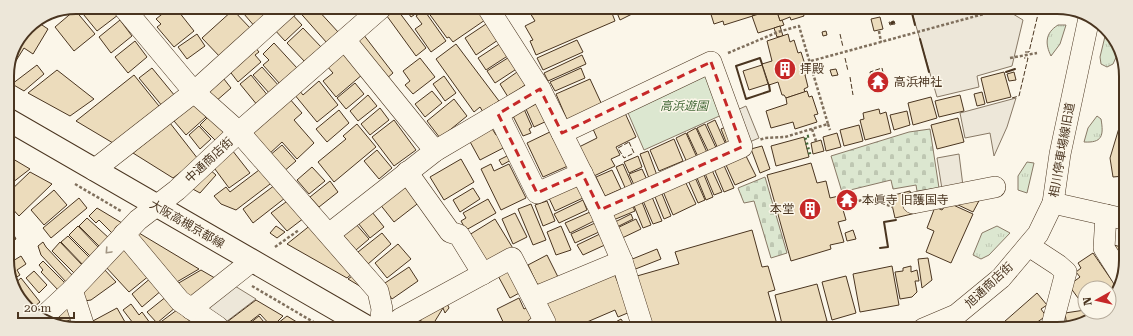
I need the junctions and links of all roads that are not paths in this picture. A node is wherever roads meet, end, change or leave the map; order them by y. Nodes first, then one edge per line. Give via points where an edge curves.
1 (129, 14) edge
2 (281, 14) edge
3 (374, 14) edge
4 (492, 14) edge
5 (1088, 22) edge
6 (345, 40) junction
7 (540, 89) junction
8 (194, 92) junction
9 (498, 114) junction
10 (14, 124) edge
11 (239, 132) junction
12 (562, 133) junction
13 (435, 151) junction
14 (94, 170) junction
15 (407, 172) junction
16 (582, 174) junction
17 (995, 187) dead end
18 (913, 203) dead end
19 (1053, 203) junction
20 (156, 206) junction
21 (600, 210) junction
22 (1115, 217) edge
23 (124, 234) junction
24 (329, 234) junction
25 (1029, 246) junction
26 (252, 261) junction
27 (622, 261) junction
28 (1118, 269) edge
29 (483, 274) junction
30 (72, 290) junction
31 (533, 298) junction
32 (191, 309) junction
33 (46, 314) edge
34 (400, 318) dead end
35 (82, 322) edge
36 (210, 322) edge
37 (358, 322) edge
38 (381, 322) edge
39 (545, 322) edge
40 (641, 322) edge
41 (940, 322) edge
42 (1056, 322) edge

1 - 8 street
2 - 8 street
3 - 6 street, 中通商店街
4 - 7 street
5 - 19 street, 相川停車場線旧道 via 1060,154
6 - 11 street, 中通商店街
6 - 13 street
7 - 9 street
7 - 12 street
8 - 11 street
8 - 14 street
9 - 13 street
9 - 16 street via 537,193
10 - 14 main road, 大阪高槻京都線
11 - 20 street, 中通商店街 via 177,190
11 - 24 street
12 - 16 street
12 - 21 street via 711,62 742,147
13 - 15 street
14 - 20 main road, 大阪高槻京都線
15 - 24 street
15 - 29 street via 450,232 459,235
16 - 21 street
17 - 18 street
19 - 22 street
19 - 25 street, 相川停車場線旧道 via 1038,234
20 - 23 street, 中通商店街
20 - 26 main road, 大阪高槻京都線
21 - 27 street
22 - 28 street via 1104,248
23 -> 30 street, 中通商店街
23 - 32 street via 180,301
24 - 38 street via 378,291 382,309
25 - 41 street, 旭通商店街 via 1001,278 956,315
25 - 42 street via 1066,272
26 - 32 street
26 - 37 main road, 大阪高槻京都線
27 - 31 street
27 - 40 street
29 - 31 street via 512,258
29 - 34 street
30 - 33 street, 中通商店街
30 - 35 street
31 - 39 street
32 - 36 street

